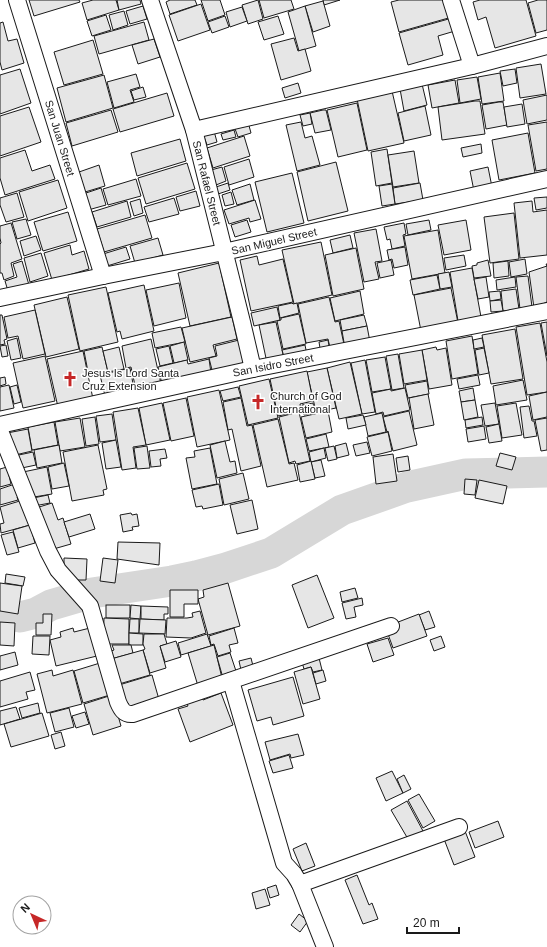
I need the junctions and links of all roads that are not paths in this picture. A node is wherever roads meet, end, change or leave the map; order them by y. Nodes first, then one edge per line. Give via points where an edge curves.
1 (17, 0) edge
2 (150, 0) edge
3 (451, 0) edge
4 (547, 46) edge
5 (472, 66) junction
6 (194, 130) junction
7 (547, 179) edge
8 (224, 252) junction
9 (103, 276) junction
10 (0, 298) edge
11 (547, 311) edge
12 (253, 369) junction
13 (0, 425) edge
14 (0, 431) edge
15 (391, 626) dead end
16 (231, 681) junction
17 (459, 827) dead end
18 (300, 884) junction
19 (325, 947) edge

1 - 9 street, San Juan Street
2 - 6 street, San Rafael Street
3 - 5 street
4 - 5 street
5 - 6 street
6 - 8 street, San Rafael Street
7 - 8 street, San Miguel Street
8 - 9 street, San Miguel Street
8 - 12 street, San Rafael Street
9 - 10 street, San Miguel Street
11 - 12 street, San Isidro Street
12 - 13 street, San Isidro Street
14 - 16 street via 48,551 58,570 90,606 118,702 124,713 133,714
15 - 16 street
16 - 18 street via 284,863
17 - 18 street
18 - 19 street

